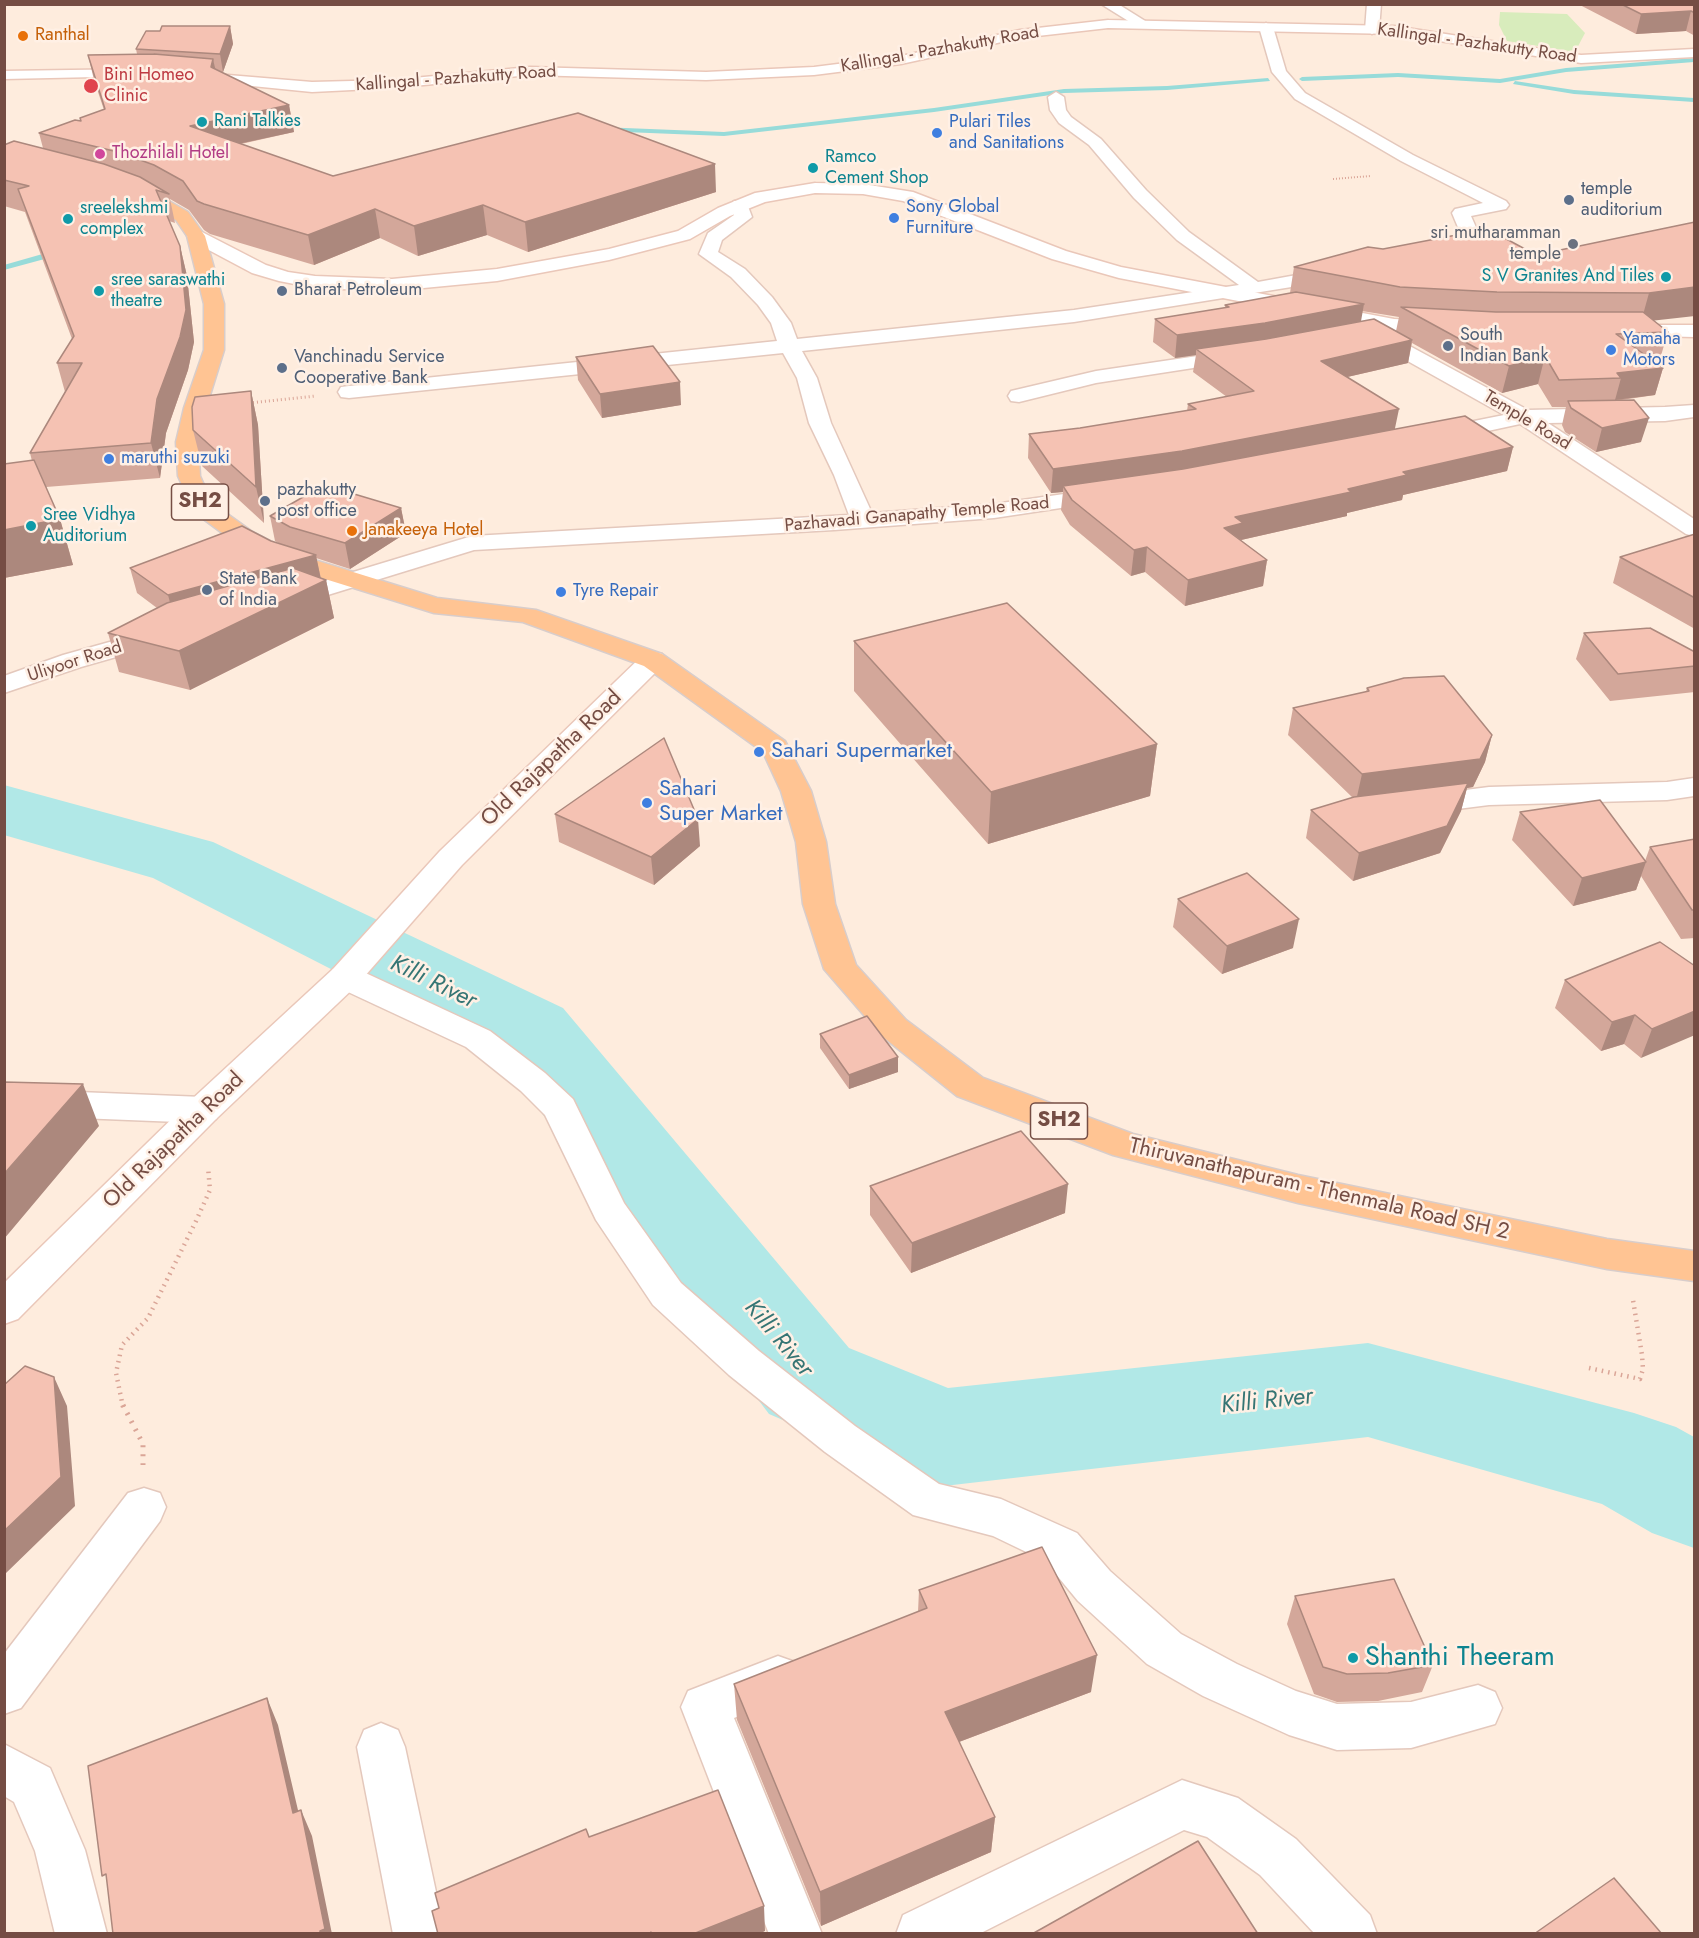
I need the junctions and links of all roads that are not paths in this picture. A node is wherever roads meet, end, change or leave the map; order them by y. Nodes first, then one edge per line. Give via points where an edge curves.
1 (1107, 4) edge
2 (1374, 4) edge
3 (1143, 24) junction
4 (1266, 27) junction
5 (1372, 30) junction
6 (1695, 53) edge
7 (149, 73) edge
8 (172, 74) edge
9 (4, 75) edge
10 (1056, 97) dead end
11 (106, 183) edge
12 (740, 205) junction
13 (196, 236) junction
14 (1429, 257) edge
15 (1348, 271) edge
16 (1254, 288) junction
17 (1227, 293) junction
18 (1394, 325) junction
19 (1458, 328) edge
20 (1604, 331) edge
21 (1695, 332) edge
22 (789, 346) junction
23 (1262, 354) edge
24 (349, 392) road end
25 (1019, 396) dead end
26 (1695, 411) edge
27 (1524, 417) junction
28 (1418, 438) edge
29 (1133, 491) edge
30 (863, 521) junction
31 (1695, 529) edge
32 (353, 580) junction
33 (263, 606) edge
34 (184, 629) edge
35 (653, 660) junction
36 (4, 685) edge
37 (1695, 787) edge
38 (1389, 808) edge
39 (345, 977) junction
40 (4, 1108) edge
41 (203, 1110) junction
42 (1695, 1266) edge
43 (4, 1308) edge
44 (144, 1507) road end
45 (814, 1664) edge
46 (4, 1692) edge
47 (1478, 1708) dead end
48 (381, 1747) dead end
49 (4, 1768) edge
50 (81, 1934) edge
51 (419, 1934) edge
52 (796, 1934) edge
53 (922, 1934) edge
54 (1351, 1934) edge

1 - 3 street
2 - 5 street
3 - 4 street, Kallingal - Pazhakutty Road
3 - 8 street, Kallingal - Pazhakutty Road via 1020,34 901,60 813,71 706,76 530,71 312,87
4 - 5 street, Kallingal - Pazhakutty Road
4 - 14 street via 1279,72 1300,96 1407,158 1500,205 1461,213 1476,248
5 - 6 street, Kallingal - Pazhakutty Road via 1394,30 1581,59
7 - 9 street
10 - 16 street via 1065,120 1095,142 1140,194 1184,236
11 - 13 main road, SH2 via 154,200 182,216
12 - 13 street via 684,235 609,254 497,275 392,285 286,277 259,270
12 - 17 street via 761,197 815,189 862,189 907,196 1059,255 1119,272
12 - 22 street via 743,217 714,237 708,254 738,273 765,301 782,323
13 - 32 main road, SH2 via 214,304 214,350 187,442 189,476 202,507 242,536 286,559
15 - 16 street
16 - 17 street
17 - 18 street
17 - 22 street via 1074,316
18 - 19 street
18 - 27 street, Temple Road via 1363,334
20 - 21 street
22 - 24 street
22 - 30 street via 807,378 820,423
23 - 25 street via 1096,377
26 - 27 street
27 - 28 street
27 - 31 street, Temple Road
29 - 30 street, Pazhavadi Ganapathy Temple Road via 994,511
30 - 32 street, Pazhavadi Ganapathy Temple Road via 472,543
32 - 33 street
32 - 35 main road, SH2 via 434,605 527,615
34 - 36 street, Uliyoor Road
35 - 39 street, Old Rajapatha Road via 451,858
35 - 42 main road, Thiruvanathapuram - Thenmala Road SH 2 / SH2 via 775,747 796,791 811,842 819,904 841,969 894,1028 970,1087 1126,1146 1298,1189 1607,1254
37 - 38 street via 1489,796
39 - 41 street, Old Rajapatha Road
39 - 47 street via 478,1039 533,1082 560,1108 609,1210 667,1294 744,1363 840,1439 928,1501 1001,1518 1060,1547 1094,1586 1164,1649 1289,1712 1337,1727 1411,1725
40 - 41 street via 54,1104
41 - 43 street, Old Rajapatha Road
44 - 46 street
45 - 52 street via 705,1707
48 - 51 street
49 - 50 street via 32,1785 60,1850
53 - 54 street via 1182,1805 1220,1816 1278,1857

